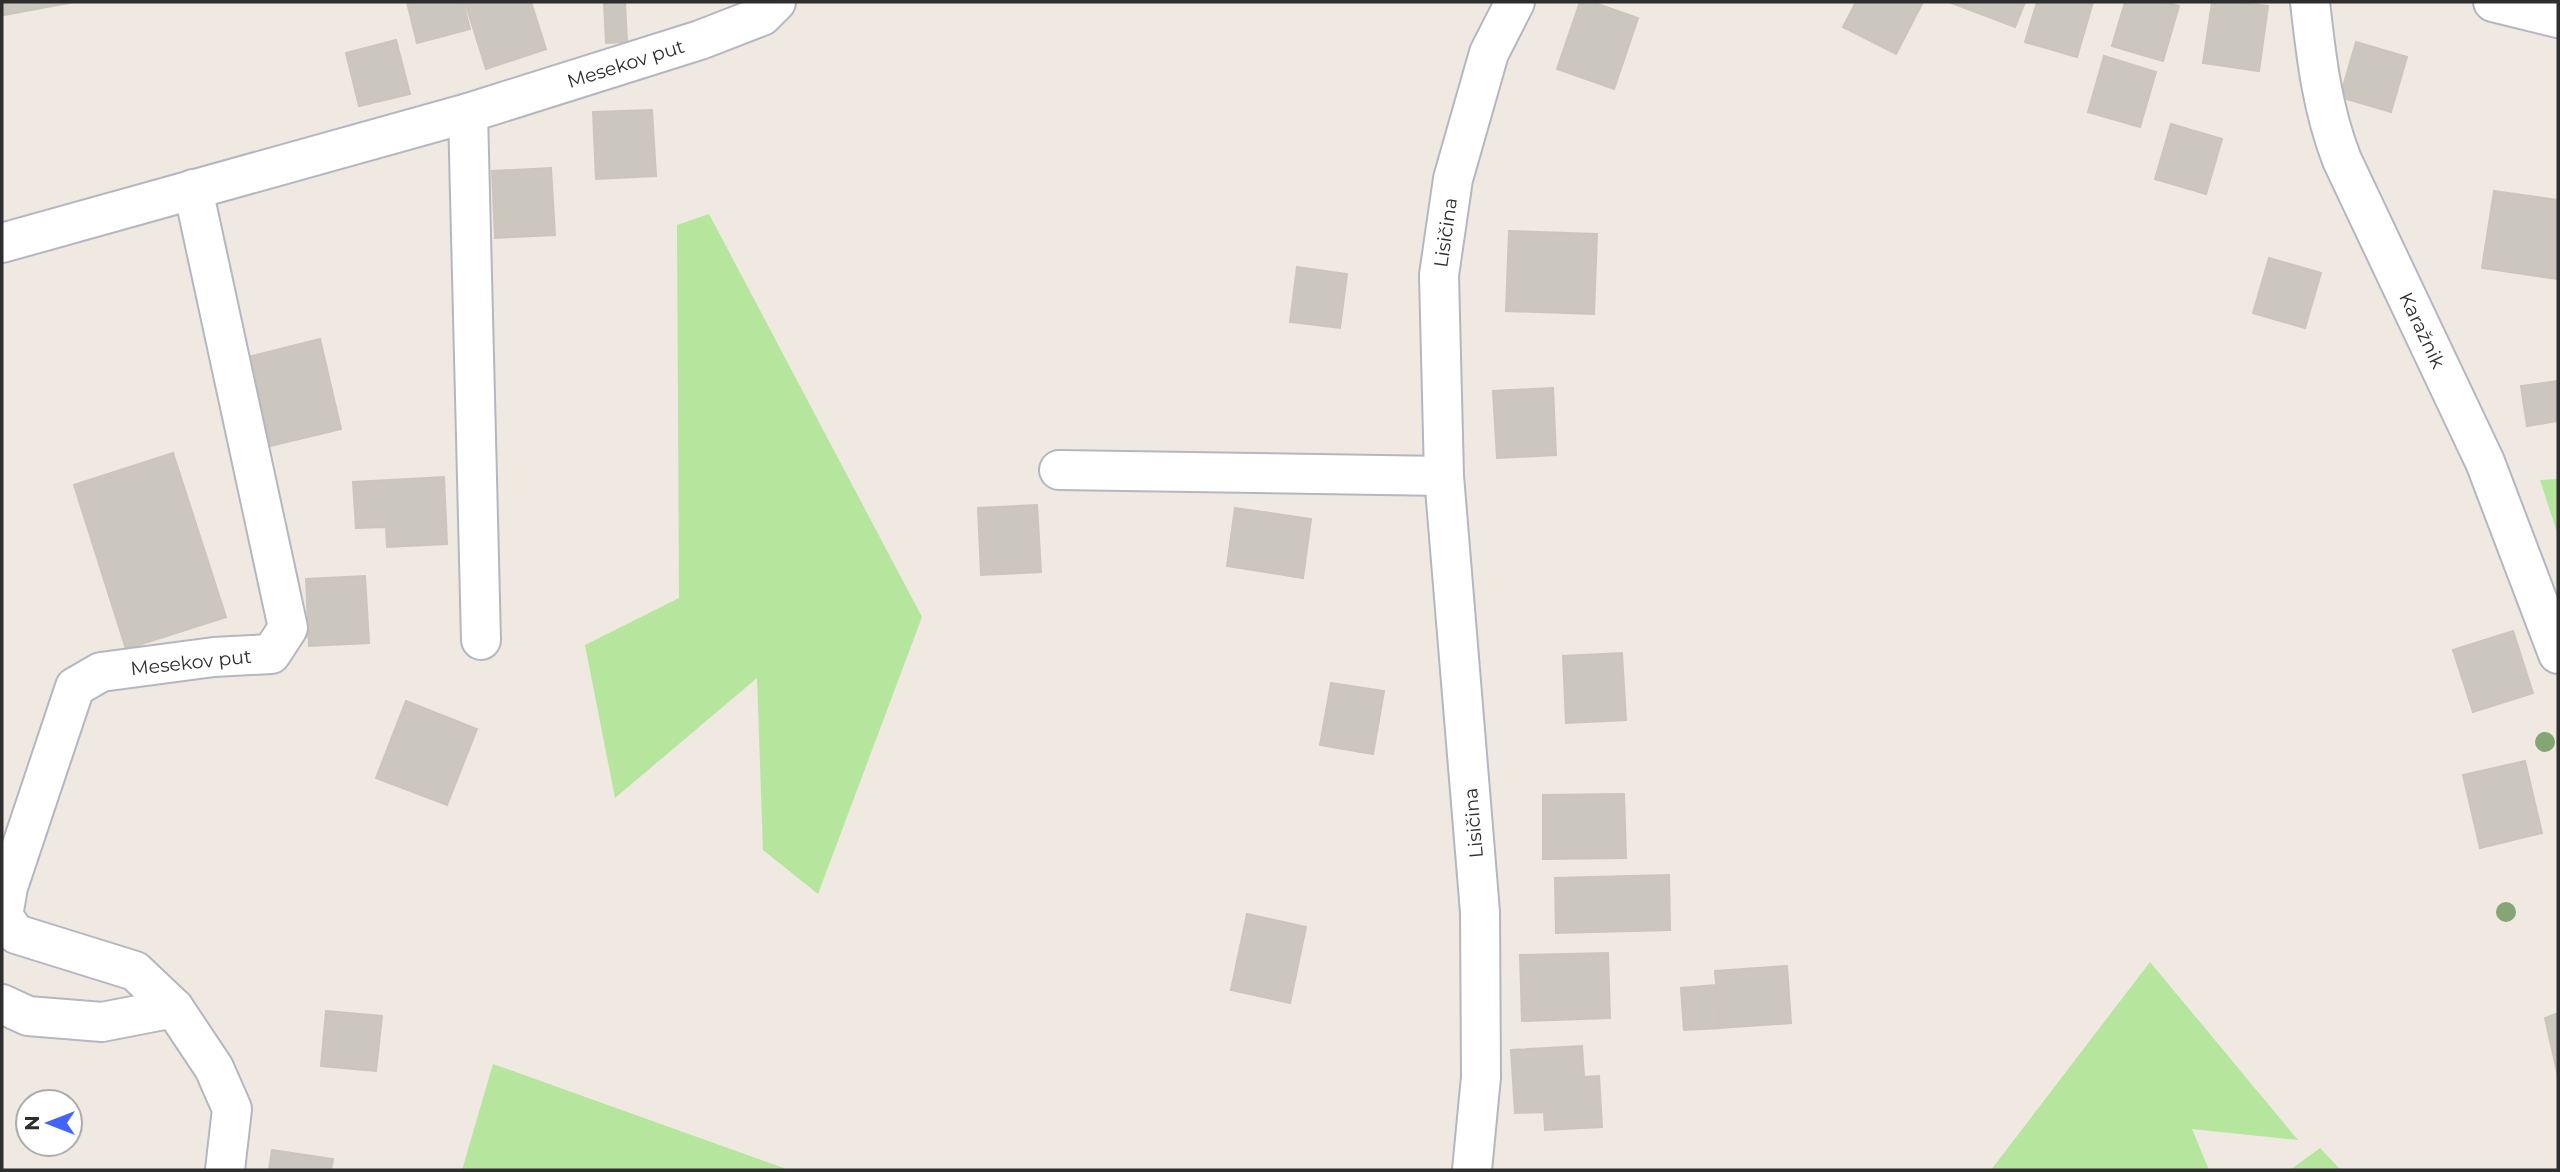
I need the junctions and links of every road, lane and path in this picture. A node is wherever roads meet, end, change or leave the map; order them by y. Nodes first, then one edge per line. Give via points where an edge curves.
1 (776, 2) edge
2 (1515, 2) edge
3 (2310, 2) edge
4 (2493, 2) edge
5 (2558, 18) edge
6 (468, 113) junction
7 (192, 189) junction
8 (2, 243) edge
9 (1059, 470) dead end
10 (1444, 476) junction
11 (481, 640) dead end
12 (2558, 654) edge
13 (2, 1004) edge
14 (174, 1008) junction
15 (225, 1170) edge
16 (1472, 1170) edge

1 - 6 street, Mesekov put via 762,16 700,40
2 - 10 street, Lisičina via 1489,53 1453,179 1438,275
3 - 12 street, Karažnik via 2324,99 2337,148 2485,462
4 - 5 street
6 - 7 street, Mesekov put
6 - 11 street
7 - 8 street, Mesekov put
7 - 14 street, Mesekov put via 288,628 271,654 101,672 75,687 8,887 3,916 16,934 135,971
9 - 10 street
10 - 16 street, Lisičina via 1480,912 1481,1077
13 - 14 street via 28,1016 103,1022
14 - 15 street, Mesekov put via 214,1068 232,1109

